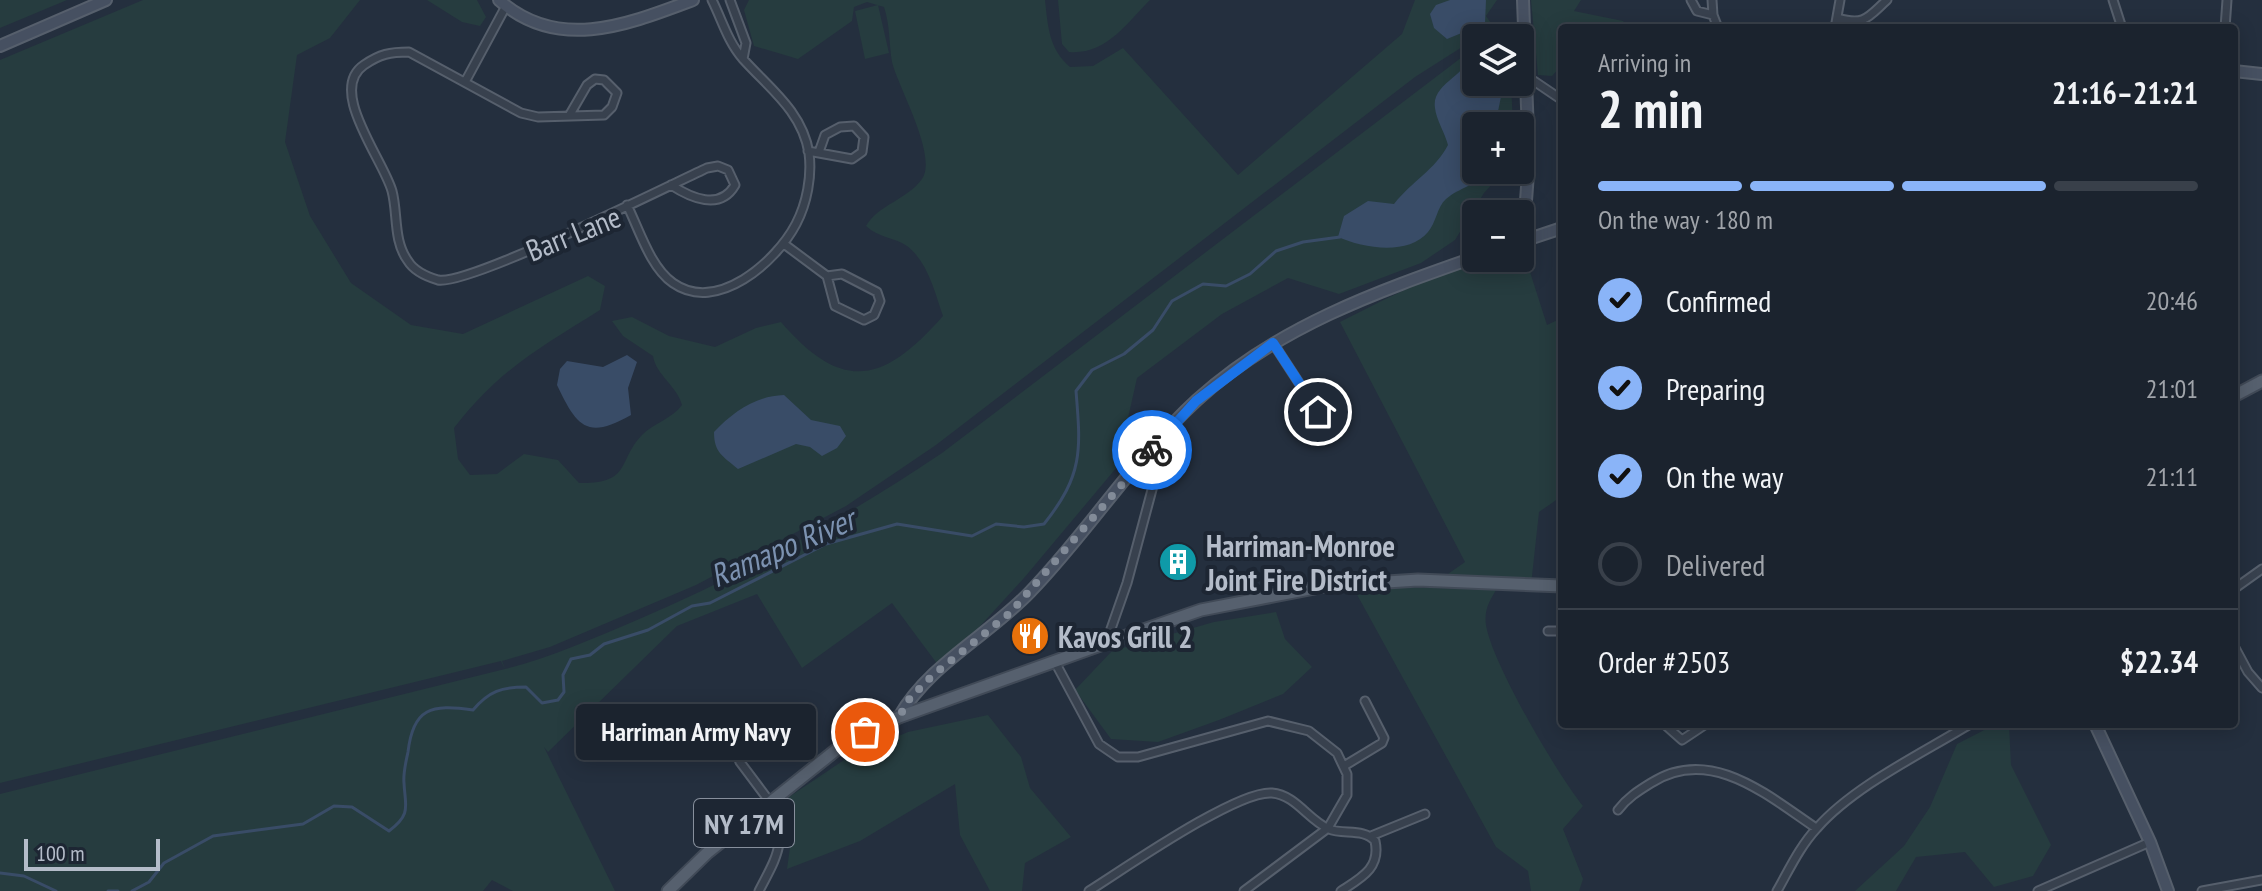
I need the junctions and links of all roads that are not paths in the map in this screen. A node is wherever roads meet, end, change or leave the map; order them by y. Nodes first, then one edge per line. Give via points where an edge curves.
1 (106, 0) edge
2 (693, 0) edge
3 (712, 0) edge
4 (730, 0) edge
5 (1523, 0) edge
6 (1691, 0) edge
7 (1712, 0) edge
8 (1840, 0) edge
9 (1887, 0) edge
10 (2113, 0) edge
11 (2227, 0) edge
12 (502, 3) edge
13 (1713, 15) junction
14 (1838, 18) junction
15 (1524, 24) edge
16 (1716, 24) edge
17 (1836, 24) edge
18 (2121, 24) edge
19 (2225, 24) edge
20 (0, 46) edge
21 (743, 59) junction
22 (2238, 71) edge
23 (2262, 74) edge
24 (1534, 81) edge
25 (465, 82) junction
26 (1527, 96) edge
27 (1558, 97) edge
28 (569, 116) junction
29 (808, 151) junction
30 (819, 152) junction
31 (671, 185) junction
32 (1526, 200) edge
33 (627, 205) junction
34 (1558, 229) edge
35 (1534, 237) edge
36 (784, 244) junction
37 (1462, 262) edge
38 (827, 276) junction
39 (1273, 343) junction
40 (2262, 381) edge
41 (2238, 394) edge
42 (1318, 412) dead end
43 (1168, 430) junction
44 (2262, 569) edge
45 (1558, 586) edge
46 (2238, 586) edge
47 (1548, 631) dead end
48 (1558, 631) edge
49 (1106, 643) junction
50 (2238, 653) edge
51 (1055, 662) junction
52 (2262, 688) edge
53 (1365, 701) dead end
54 (722, 714) dead end
55 (899, 717) junction
56 (1668, 728) edge
57 (1700, 728) edge
58 (1964, 728) edge
59 (2097, 728) edge
60 (1344, 766) junction
61 (766, 805) junction
62 (1618, 810) dead end
63 (1425, 814) dead end
64 (1328, 828) junction
65 (1816, 828) junction
66 (1371, 836) junction
67 (2150, 842) junction
68 (2262, 880) edge
69 (668, 891) edge
70 (759, 891) edge
71 (1089, 891) edge
72 (1244, 891) edge
73 (1341, 891) edge
74 (1777, 891) edge
75 (2038, 891) edge
76 (2168, 891) edge
77 (2202, 891) edge

1 - 20 street
2 - 12 street via 623,26 585,32 535,22
3 - 21 street, Barr Lane
4 - 21 street via 746,43
5 - 15 street
6 - 13 street via 1697,11
7 - 13 street
8 - 14 street
9 - 14 street via 1863,21
10 - 18 street
11 - 19 street
12 - 25 street
13 - 16 street
14 - 17 street
21 - 29 street, Barr Lane via 776,90 795,117
22 - 23 street
24 - 27 street
25 - 28 street via 521,113
25 - 33 street, Barr Lane via 409,52 388,52 356,70 350,82 350,94 391,189 400,245 421,273 455,281
26 - 32 street
28 - 28 street via 595,79 617,93 604,115
29 - 30 street
29 - 36 street, Barr Lane via 806,198
30 - 30 street via 852,159 862,152 864,137 854,126 840,127 825,135
31 - 31 street via 718,166 733,175 735,185 720,199 693,199
31 - 33 street
33 - 36 street, Barr Lane via 660,269 689,291 708,294 728,287
34 - 35 street
36 - 38 street
37 - 39 street via 1333,310
38 - 38 street via 835,306 864,320 874,315 880,301 877,292 842,274
39 - 42 street
39 - 43 street via 1226,375
40 - 41 main road
43 - 49 street
43 - 55 street via 1033,590 932,676
44 - 46 street
45 - 49 main road, NY 17M via 1418,580 1325,586 1201,610
47 - 48 street
49 - 51 main road, NY 17M
50 - 52 street
51 - 55 main road, NY 17M
51 - 60 street via 1099,744 1118,757 1138,757 1268,721 1326,741
53 - 60 street via 1384,738
54 - 61 street via 740,762
55 - 61 main road, NY 17M via 846,742
56 - 57 street via 1682,740
58 - 65 street via 1879,780
59 - 67 street
60 - 64 street via 1347,795
61 - 69 main road, NY 17M
61 - 70 street via 780,834
62 - 65 street via 1625,800 1671,772 1707,767
63 - 66 street
64 - 66 street
64 - 71 street via 1284,796 1238,799
64 - 72 street
65 - 74 street
66 - 73 street via 1377,851 1370,870
67 - 75 street
67 - 76 street
68 - 77 street

